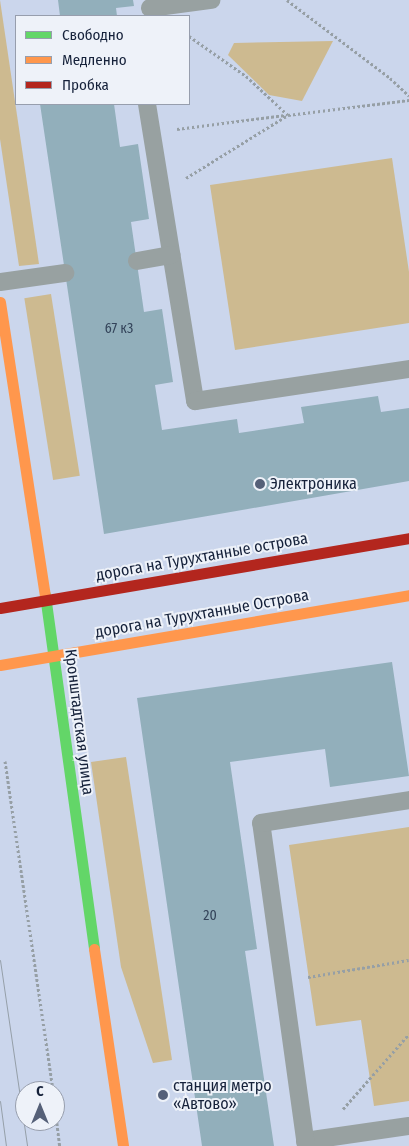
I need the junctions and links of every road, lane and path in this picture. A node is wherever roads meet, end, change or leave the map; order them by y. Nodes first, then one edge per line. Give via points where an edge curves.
1 (211, 0) edge
2 (287, 0) edge
3 (149, 8) edge
4 (190, 37) edge
5 (409, 98) edge
6 (147, 105) edge
7 (288, 115) junction
8 (152, 132) junction
9 (161, 193) junction
10 (171, 255) junction
11 (137, 261) dead end
12 (65, 273) dead end
13 (0, 282) edge
14 (0, 302) edge
15 (409, 369) edge
16 (409, 538) edge
17 (409, 595) edge
18 (46, 600) junction
19 (0, 608) edge
20 (54, 655) junction
21 (0, 665) edge
22 (6, 761) dead end
23 (409, 800) edge
24 (409, 960) edge
25 (282, 981) junction
26 (409, 1034) edge
27 (52, 1081) edge
28 (409, 1126) edge
29 (58, 1131) edge
30 (310, 1142) edge
31 (60, 1146) edge
32 (123, 1146) edge

1 - 3 lane
2 - 5 path via 390,78
4 - 7 path via 246,76
5 - 7 path
6 - 8 lane
7 - 8 path
7 - 9 path
8 - 9 lane
9 - 10 lane
10 - 11 lane
10 - 15 lane via 195,401
12 - 13 lane
14 - 18 street, Кронштадтская улица
16 - 18 street, дорога на Турухтанные острова
17 - 20 street, дорога на Турухтанные Острова
18 - 19 street, дорога на Турухтанные острова
18 - 20 street, Кронштадтская улица
20 - 21 street, дорога на Турухтанные Острова
20 - 32 street, Кронштадтская улица via 65,752
22 - 27 path
23 - 25 lane via 261,823
24 - 25 path
25 - 30 lane
26 - 30 path
28 - 30 lane
29 - 31 path

